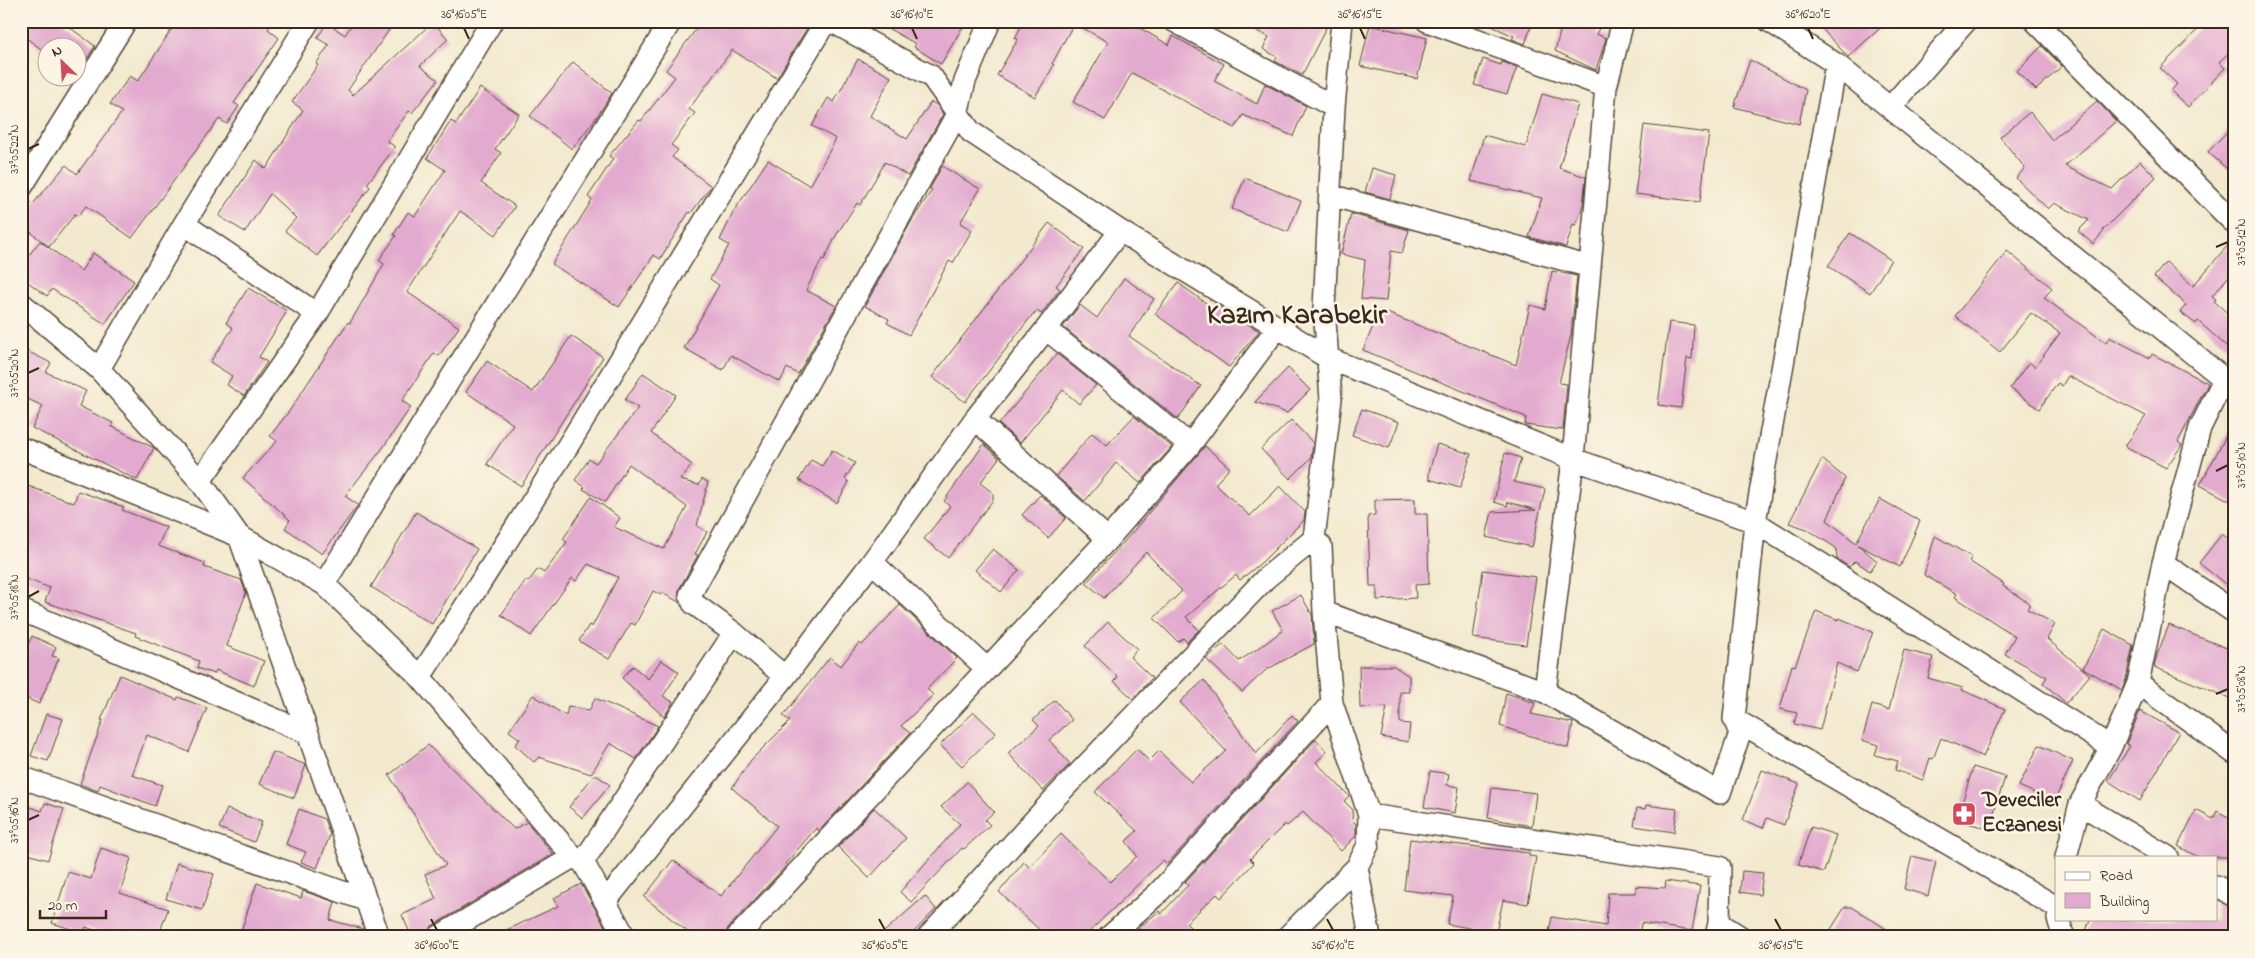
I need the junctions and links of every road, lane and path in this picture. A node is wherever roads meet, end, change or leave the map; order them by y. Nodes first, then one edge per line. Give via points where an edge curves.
1 (126, 21) edge
2 (309, 21) edge
3 (492, 21) edge
4 (670, 21) edge
5 (826, 21) edge
6 (831, 21) edge
7 (990, 21) edge
8 (1174, 21) edge
9 (1342, 21) edge
10 (1427, 21) edge
11 (1623, 21) edge
12 (1769, 21) edge
13 (1966, 21) edge
14 (2035, 21) edge
15 (1836, 64) junction
16 (1606, 87) junction
17 (1334, 107) junction
18 (1890, 108) junction
19 (957, 114) junction
20 (21, 188) edge
21 (1330, 195) junction
22 (2234, 222) edge
23 (184, 224) junction
24 (1120, 231) junction
25 (1590, 267) junction
26 (21, 302) edge
27 (317, 314) junction
28 (1276, 328) junction
29 (1046, 329) junction
30 (1328, 358) junction
31 (99, 369) junction
32 (2229, 383) edge
33 (974, 419) junction
34 (1190, 445) junction
35 (21, 448) edge
36 (1573, 459) junction
37 (200, 481) junction
38 (1755, 522) junction
39 (239, 536) junction
40 (1108, 539) junction
41 (1314, 539) junction
42 (872, 562) junction
43 (2164, 563) junction
44 (324, 584) junction
45 (21, 610) edge
46 (1324, 612) junction
47 (2234, 612) edge
48 (734, 633) junction
49 (986, 668) junction
50 (420, 677) junction
51 (785, 677) junction
52 (2138, 683) junction
53 (1545, 692) junction
54 (1332, 703) junction
55 (1734, 719) junction
56 (307, 733) junction
57 (2111, 747) junction
58 (2234, 753) edge
59 (21, 776) edge
60 (2080, 804) junction
61 (1369, 815) junction
62 (2066, 856) edge
63 (2166, 856) edge
64 (578, 859) junction
65 (1357, 867) junction
66 (2218, 887) edge
67 (2234, 896) edge
68 (365, 900) junction
69 (606, 901) junction
70 (2055, 907) edge
71 (2059, 920) edge
72 (1717, 930) edge
73 (379, 937) edge
74 (438, 937) edge
75 (625, 937) edge
76 (737, 937) edge
77 (928, 937) edge
78 (1110, 937) edge
79 (1287, 937) edge
80 (1370, 937) edge
81 (1741, 937) edge
82 (2064, 937) edge

1 - 20 street
2 - 23 street
3 - 27 street
4 - 44 street
5 - 50 street via 569,444
6 - 19 street via 931,76
7 - 19 street via 965,81
8 - 17 street
9 - 17 street
10 - 16 street
11 - 16 street
12 - 15 street
13 - 18 street
14 - 22 street
15 - 18 street
15 - 38 street
16 - 25 street
17 - 21 street
18 - 32 street
19 - 24 street via 971,132
19 - 48 street via 690,595 693,603
21 - 25 street
21 - 30 street via 1324,309
23 - 27 street
23 - 31 street
24 - 28 street
24 - 29 street
25 - 36 street
26 - 31 street
27 - 37 street
28 - 30 street
28 - 34 street
29 - 33 street
29 - 34 street
30 - 36 street
30 - 41 street via 1331,400
31 - 37 street
32 - 43 street via 2200,428
33 - 40 street
33 - 42 street
34 - 40 street
35 - 39 street
36 - 38 street
36 - 53 street
37 - 39 street
38 - 55 street
38 - 57 street
39 - 44 street
39 - 56 street
40 - 49 street
41 - 46 street via 1321,546
41 - 77 street via 1266,578 1050,803
42 - 49 street
42 - 51 street
43 - 47 street
43 - 52 street
44 - 50 street
45 - 56 street
46 - 53 street
46 - 54 street
48 - 51 street
48 - 64 street
49 - 76 street
50 - 64 street
51 - 69 street
52 - 57 street
52 - 58 street
53 - 55 street via 1720,793 1740,733
54 - 61 street
54 - 78 street via 1158,893
55 - 70 street
56 - 68 street
57 - 60 street
59 - 68 street
60 - 62 street
60 - 63 street
61 - 65 street via 1368,845
61 - 72 street via 1720,867
64 - 69 street
64 - 74 street
65 - 79 street
65 - 80 street
66 - 67 street
68 - 73 street
69 - 75 street
71 - 82 street
72 - 81 street

